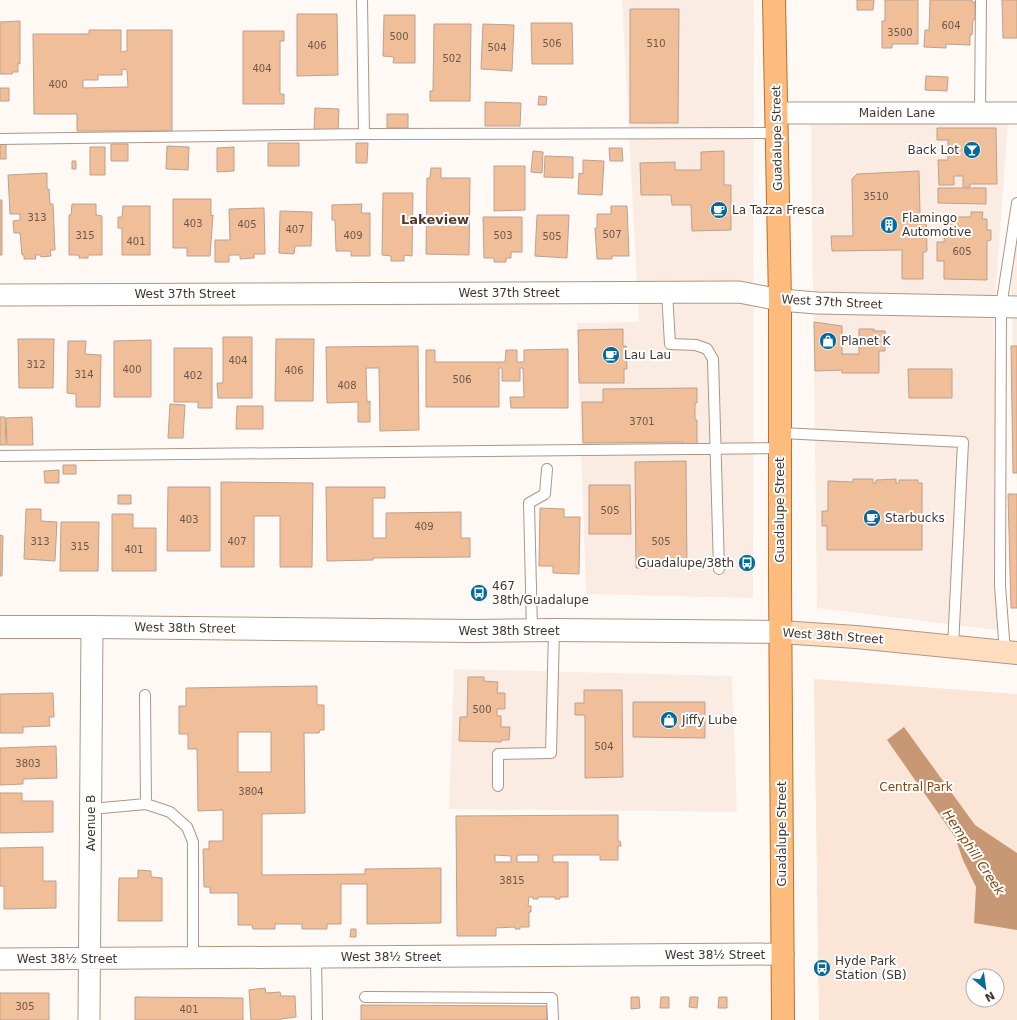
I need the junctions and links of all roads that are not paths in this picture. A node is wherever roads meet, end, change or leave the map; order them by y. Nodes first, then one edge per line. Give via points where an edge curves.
1 (362, 0) edge
2 (774, 0) edge
3 (981, 0) edge
4 (980, 113) junction
5 (1017, 113) edge
6 (777, 123) junction
7 (364, 134) junction
8 (0, 139) edge
9 (1017, 202) edge
10 (667, 292) junction
11 (0, 295) edge
12 (780, 300) junction
13 (1009, 307) edge
14 (780, 440) junction
15 (715, 448) junction
16 (0, 456) edge
17 (547, 469) dead end
18 (719, 569) dead end
19 (0, 627) edge
20 (92, 627) junction
21 (532, 630) junction
22 (554, 630) junction
23 (780, 632) junction
24 (953, 647) junction
25 (1011, 652) edge
26 (145, 695) dead end
27 (498, 786) dead end
28 (146, 804) junction
29 (91, 809) junction
30 (783, 954) junction
31 (316, 957) junction
32 (194, 958) junction
33 (0, 959) edge
34 (90, 959) junction
35 (365, 997) dead end
36 (89, 1020) edge
37 (317, 1020) edge
38 (552, 1020) edge
39 (783, 1020) edge

1 - 7 lane
2 - 6 main road, Guadalupe Street
3 - 4 lane
4 - 5 street, Maiden Lane
4 - 6 street, Maiden Lane
6 - 7 lane
6 - 12 main road, Guadalupe Street
7 - 8 lane
9 - 13 lane
10 - 11 street, West 37th Street
10 - 12 street, West 37th Street via 739,292
10 - 15 lane via 670,344 696,345 707,349 713,359
12 - 13 street, West 37th Street
12 - 14 main road, Guadalupe Street
13 - 25 lane via 1000,586
14 - 15 lane
14 - 23 main road, Guadalupe Street
14 - 24 lane via 963,442
15 - 16 lane
15 - 18 lane
17 - 21 lane via 545,494 529,503
19 - 20 street, West 38th Street
20 - 21 street, West 38th Street
20 - 29 street, Avenue B
21 - 22 street, West 38th Street
22 - 23 street, West 38th Street
22 - 27 lane via 551,753 498,754
23 - 24 main road, West 38th Street
23 - 30 main road, Guadalupe Street
24 - 25 main road, West 38th Street
26 - 28 lane
28 - 29 lane
28 - 32 lane via 170,812 187,827 193,842
29 - 34 street, Avenue B
30 - 31 street, West 38½ Street
30 - 39 main road, Guadalupe Street
31 - 32 street, West 38½ Street
31 - 37 lane
32 - 34 street, West 38½ Street
33 - 34 street, West 38½ Street
34 - 36 street, Avenue B
35 - 38 lane via 552,998

